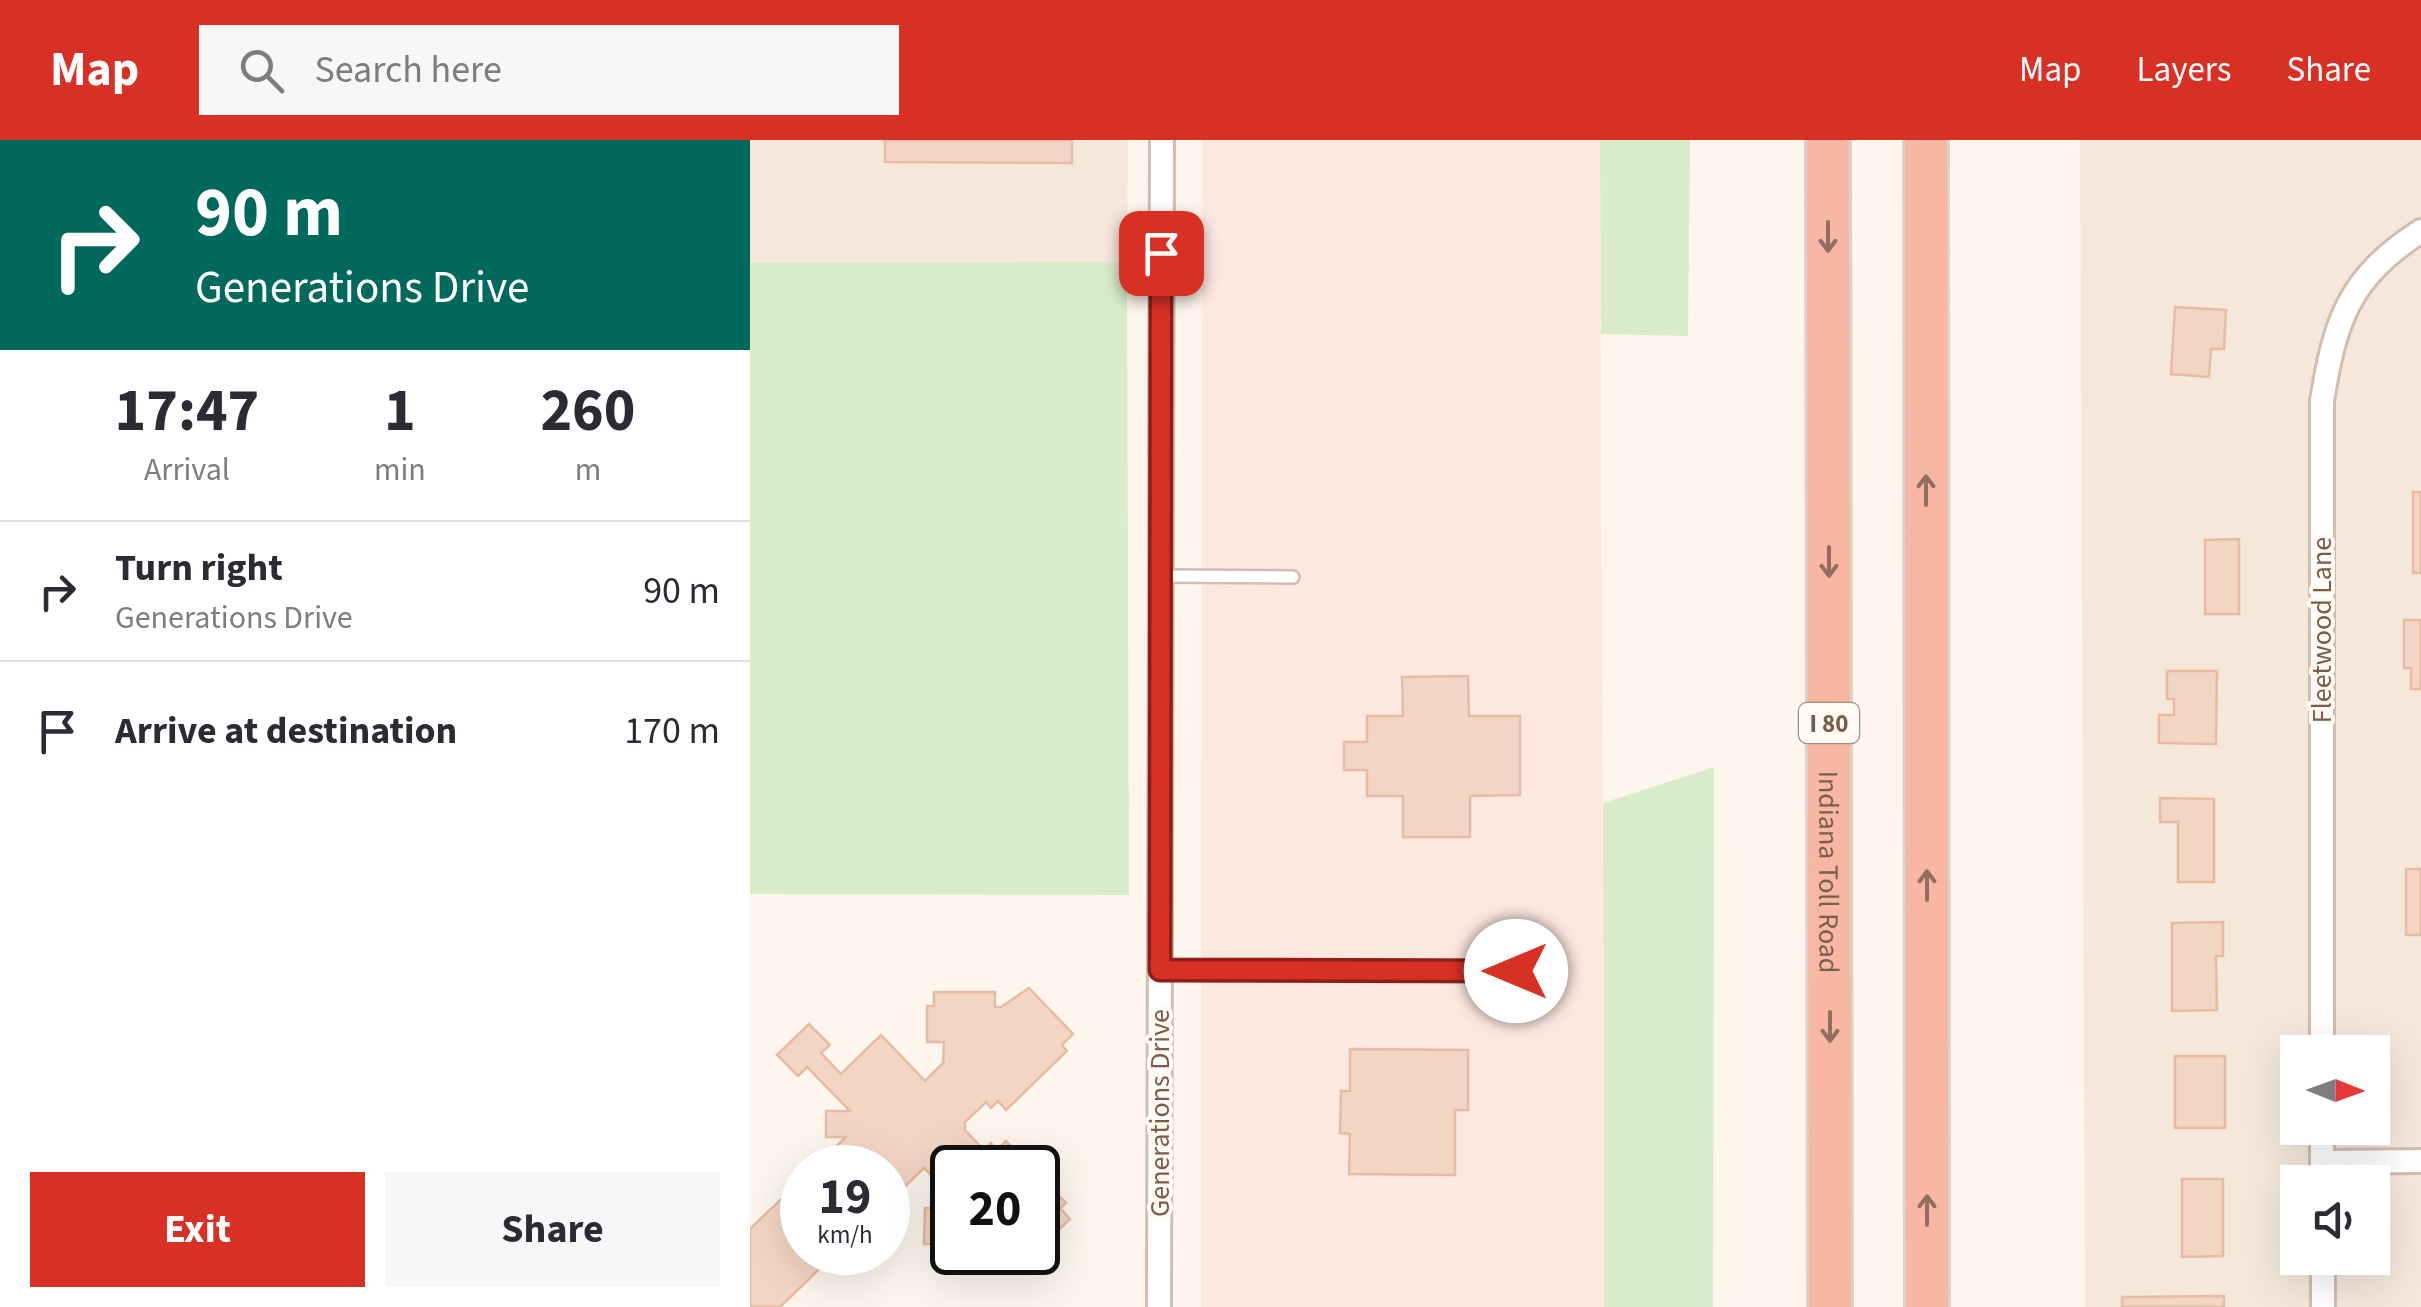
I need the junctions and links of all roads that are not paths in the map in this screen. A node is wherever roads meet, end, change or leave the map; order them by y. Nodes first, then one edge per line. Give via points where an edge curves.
1 (1162, 140) edge
2 (1828, 140) edge
3 (1926, 140) edge
4 (2416, 234) edge
5 (1160, 576) junction
6 (1293, 577) dead end
7 (1160, 970) junction
8 (1516, 971) dead end
9 (2322, 1035) edge
10 (2421, 1161) edge
11 (2385, 1165) edge
12 (2322, 1275) edge
13 (1159, 1307) edge
14 (1830, 1307) edge
15 (1927, 1307) edge
16 (2323, 1307) edge

1 - 5 street, Generations Drive
2 -> 14 highway, Indiana Toll Road / I 80
15 -> 3 highway
4 - 9 street, Fleetwood Lane via 2355,292 2333,333 2322,402
5 - 6 lane
5 - 7 street, Generations Drive
7 - 8 lane
7 - 13 street, Generations Drive
10 - 11 street
12 - 16 street

